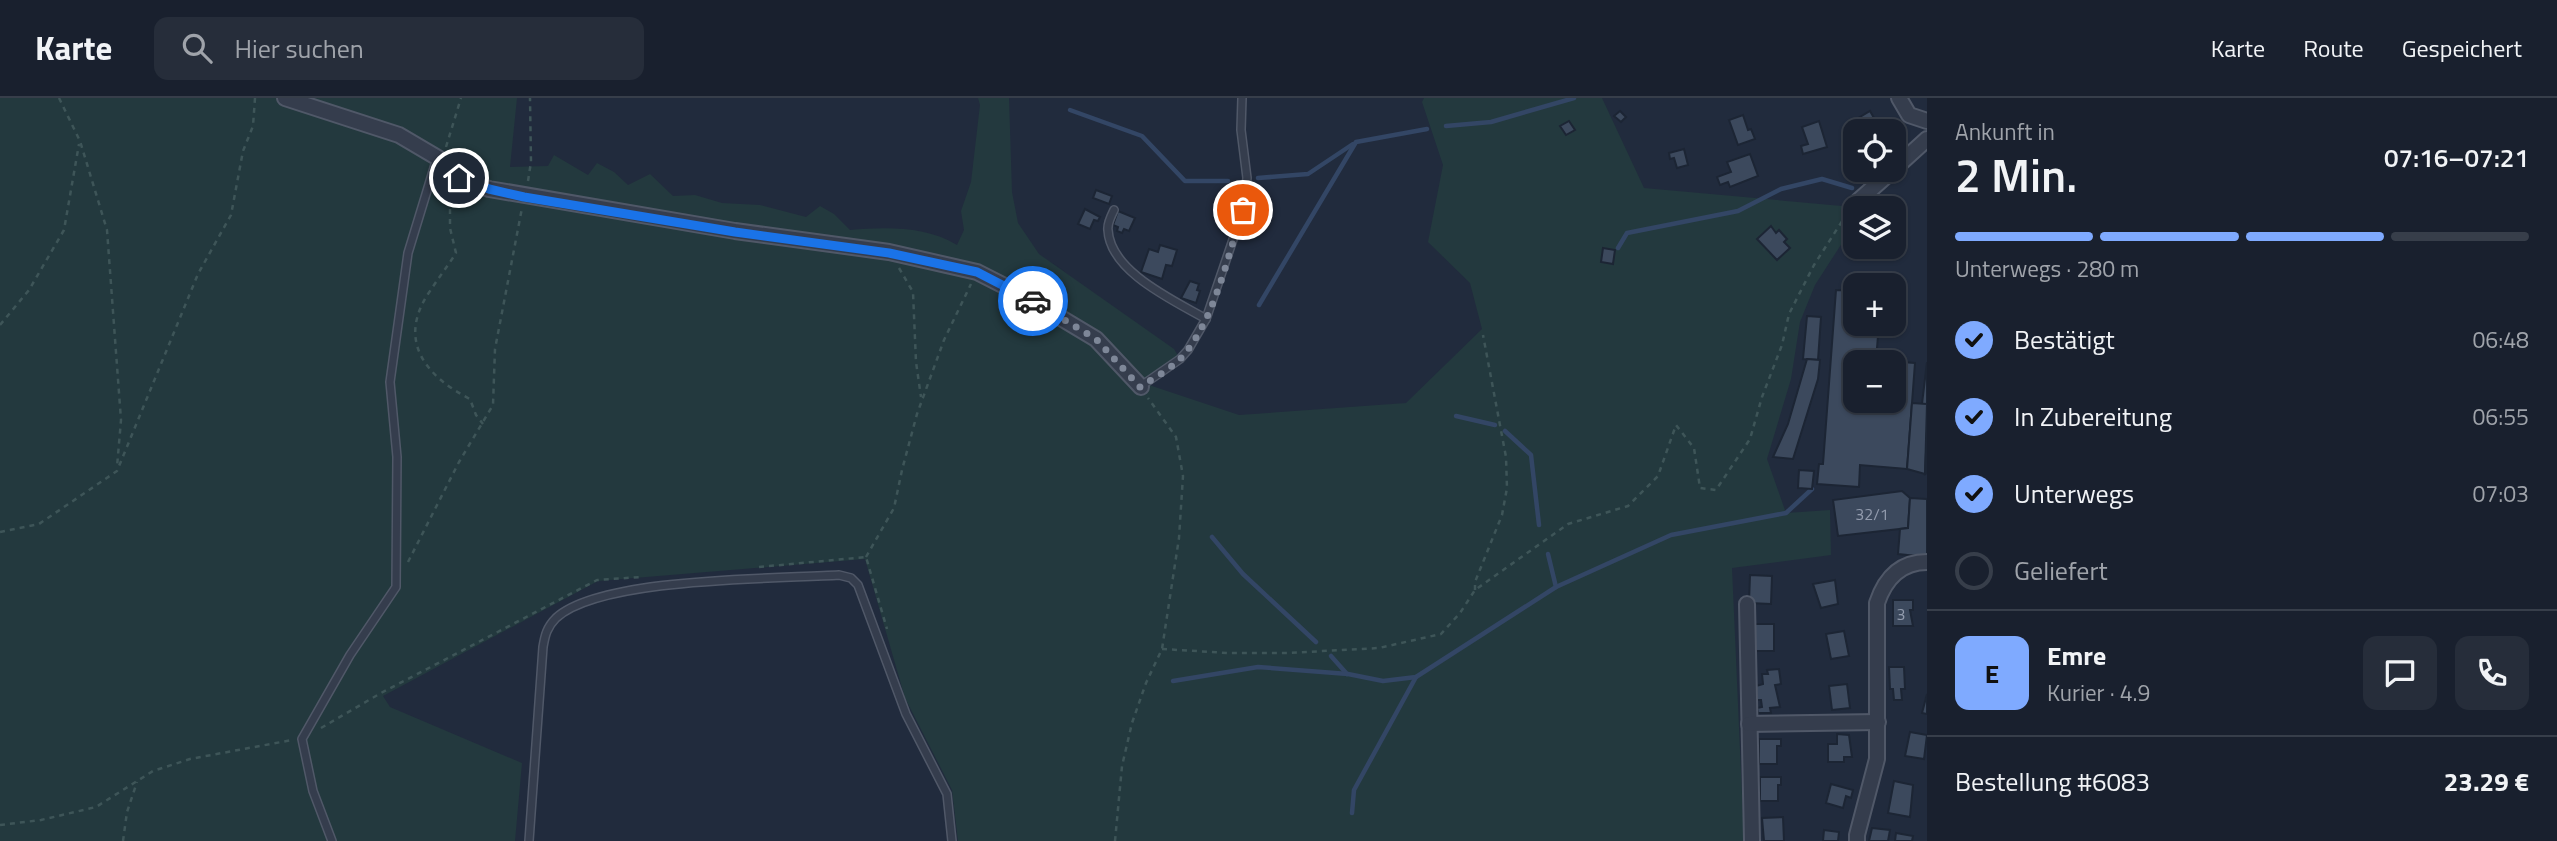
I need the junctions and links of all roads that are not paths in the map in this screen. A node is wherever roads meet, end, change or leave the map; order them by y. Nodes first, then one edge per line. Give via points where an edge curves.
1 (285, 98) edge
2 (1241, 98) edge
3 (1899, 98) edge
4 (1927, 121) edge
5 (1927, 138) edge
6 (1906, 157) edge
7 (442, 163) junction
8 (1879, 182) edge
9 (1863, 196) edge
10 (1114, 210) dead end
11 (1206, 319) junction
12 (1140, 387) joint
13 (1927, 562) edge
14 (1747, 604) dead end
15 (1878, 722) junction
16 (1749, 724) junction
17 (1752, 840) edge
18 (332, 841) edge
19 (529, 841) edge
20 (952, 841) edge
21 (1857, 841) edge

1 - 7 street via 399,135
2 - 11 lane via 1247,178 1243,210
3 - 4 street via 1909,115
5 - 6 street
7 - 12 street via 459,178 524,197 889,253 977,272 1096,339
7 - 18 lane via 408,253 390,383 397,457 396,587 302,739 313,791
8 - 9 street
10 - 11 lane via 1107,227 1109,241 1136,277
11 - 12 lane via 1180,359
13 - 15 street via 1893,573 1877,603
14 - 16 street
15 - 16 street
15 - 21 street via 1877,759
16 - 17 street
19 - 20 lane via 543,647 546,630 557,617 593,597 631,589 839,575 858,585 906,714 947,794

